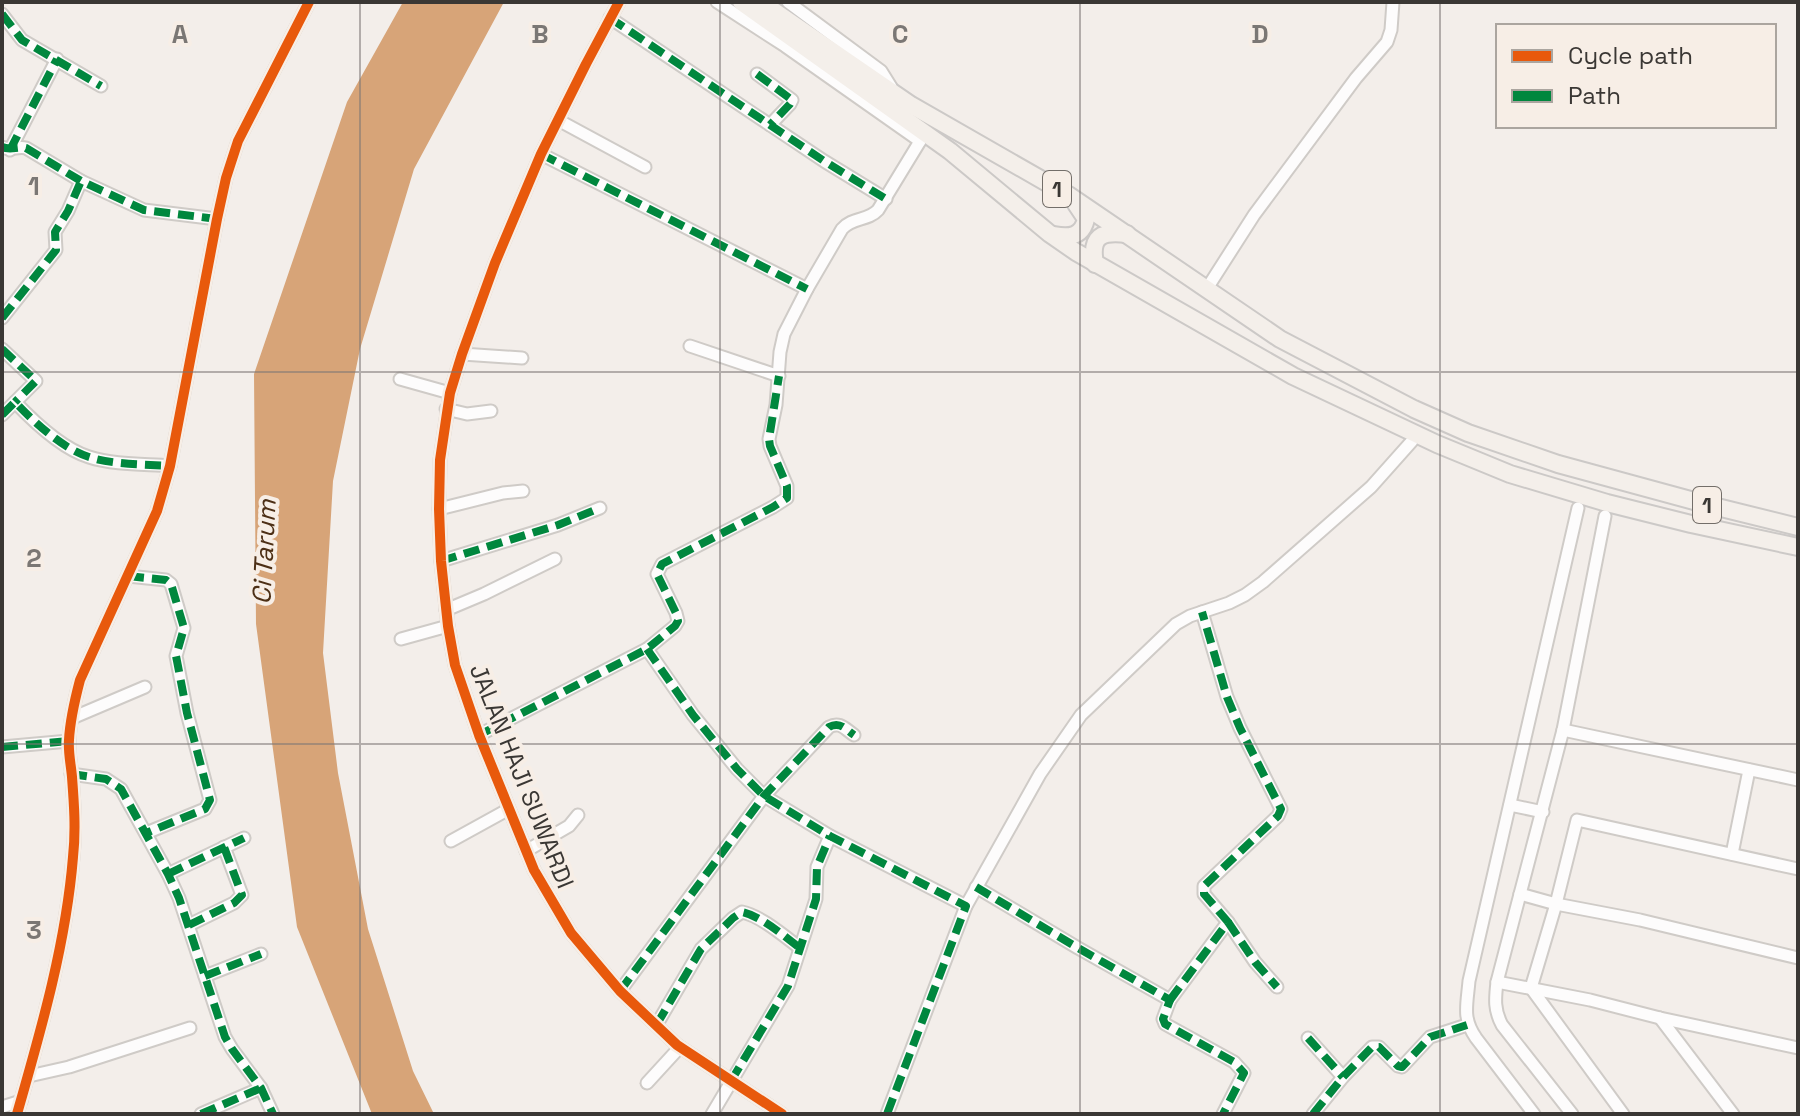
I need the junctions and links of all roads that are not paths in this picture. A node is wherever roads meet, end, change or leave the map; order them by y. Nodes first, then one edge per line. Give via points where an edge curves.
1 (309, 2) edge
2 (619, 2) edge
3 (717, 2) edge
4 (741, 2) edge
5 (761, 2) edge
6 (788, 2) edge
7 (1393, 2) edge
8 (2, 14) edge
9 (610, 18) junction
10 (57, 59) junction
11 (757, 74) dead end
12 (101, 86) dead end
13 (895, 95) junction
14 (558, 120) junction
15 (770, 125) junction
16 (922, 137) junction
17 (6, 149) edge
18 (541, 154) junction
19 (645, 167) dead end
20 (81, 181) junction
21 (1070, 196) junction
22 (886, 199) junction
23 (217, 219) junction
24 (1050, 234) junction
25 (1127, 234) junction
26 (1095, 264) junction
27 (807, 289) junction
28 (1206, 290) junction
29 (2, 318) edge
30 (690, 346) dead end
31 (2, 349) edge
32 (462, 354) junction
33 (522, 358) dead end
34 (779, 376) junction
35 (400, 379) dead end
36 (450, 393) junction
37 (15, 402) junction
38 (446, 409) junction
39 (491, 411) dead end
40 (2, 415) edge
41 (1412, 441) dead end
42 (170, 466) junction
43 (523, 491) dead end
44 (600, 508) dead end
45 (1578, 508) dead end
46 (439, 509) junction
47 (1605, 516) dead end
48 (1798, 527) edge
49 (1798, 547) edge
50 (555, 559) dead end
51 (441, 561) junction
52 (128, 576) junction
53 (446, 610) junction
54 (1202, 612) junction
55 (448, 626) junction
56 (401, 639) dead end
57 (647, 649) junction
58 (145, 687) dead end
59 (72, 718) junction
60 (1563, 730) junction
61 (479, 735) junction
62 (854, 735) dead end
63 (69, 741) junction
64 (2, 747) edge
65 (1749, 770) junction
66 (71, 774) junction
67 (1798, 780) edge
68 (764, 796) junction
69 (1510, 805) junction
70 (509, 809) junction
71 (1543, 812) junction
72 (578, 815) dead end
73 (146, 833) junction
74 (830, 836) junction
75 (244, 838) dead end
76 (451, 841) dead end
77 (224, 847) junction
78 (526, 851) junction
79 (1732, 854) junction
80 (1798, 869) edge
81 (168, 874) junction
82 (976, 887) junction
83 (1520, 894) junction
84 (1556, 904) junction
85 (966, 906) junction
86 (1228, 922) junction
87 (189, 925) junction
88 (800, 948) junction
89 (261, 954) dead end
90 (1798, 958) edge
91 (205, 976) junction
92 (1497, 982) junction
93 (1277, 987) dead end
94 (1531, 988) junction
95 (620, 991) junction
96 (1170, 1000) junction
97 (1660, 1018) junction
98 (657, 1024) junction
99 (1467, 1025) junction
100 (190, 1028) dead end
101 (1308, 1038) dead end
102 (680, 1047) junction
103 (1798, 1048) edge
104 (29, 1076) junction
105 (1343, 1077) junction
106 (731, 1081) junction
107 (647, 1083) dead end
108 (261, 1088) junction
109 (21, 1101) junction
110 (2, 1107) edge
111 (17, 1114) edge
112 (201, 1114) edge
113 (273, 1114) edge
114 (712, 1114) edge
115 (782, 1114) edge
116 (887, 1114) edge
117 (1223, 1114) edge
118 (1313, 1114) edge
119 (1534, 1114) edge
120 (1572, 1114) edge
121 (1623, 1114) edge
122 (1733, 1114) edge

1 - 23 street via 238,141
2 - 9 street, JALAN HAJI SUWARDI
3 - 16 street
4 - 16 main road, 1
5 - 13 main road, 1
6 - 13 street via 881,71
7 - 28 street via 1387,42 1254,215
8 - 10 street via 22,40
9 - 14 street, JALAN HAJI SUWARDI
9 - 15 street
10 - 12 street
10 - 17 street
11 - 15 street via 792,100
13 - 21 main road, 1
14 - 18 street, JALAN HAJI SUWARDI
14 - 19 street
15 - 22 street
16 - 22 street
16 - 24 main road, 1 via 966,163
17 - 20 street via 26,148
18 - 27 street
18 - 32 street, JALAN HAJI SUWARDI
20 - 23 street via 144,210
20 - 29 street via 55,232 56,250
21 - 24 main road via 1086,219 1084,227 1075,236
21 - 25 main road, 1
22 - 27 street via 875,214 846,225
23 - 42 street
24 - 26 main road, 1
25 - 26 main road via 1111,232 1097,240
25 - 28 main road, 1
26 - 49 main road, 1 via 1293,376 1510,474 1607,503
27 - 34 street via 784,334
28 - 48 main road, 1 via 1292,347 1468,433 1573,469
30 - 34 street
31 - 37 street via 36,381
32 - 33 street
32 - 36 street, JALAN HAJI SUWARDI
34 - 57 street via 769,439 787,498 662,564 657,574 678,621
35 - 36 street
36 - 38 street, JALAN HAJI SUWARDI
37 - 40 street
37 - 42 street via 45,430 88,456
38 - 39 street via 467,414
38 - 46 street, JALAN HAJI SUWARDI
41 - 54 street via 1371,487 1290,560 1245,595
42 - 52 street
43 - 46 street
44 - 51 street
45 - 69 street
46 - 51 street, JALAN HAJI SUWARDI
47 - 60 street
50 - 53 street
51 - 53 street, JALAN HAJI SUWARDI
52 - 59 street via 85,665
52 - 73 street via 166,580 174,591 184,628 176,656 210,800 205,809
53 - 55 street, JALAN HAJI SUWARDI
54 - 82 street via 1176,624 1075,722
54 - 86 street via 1227,697 1281,809 1204,886 1204,894
55 - 56 street
55 - 61 street, JALAN HAJI SUWARDI
57 - 61 street
57 - 68 street via 693,715
58 - 59 street
59 - 63 street
60 - 65 street
60 - 71 street
61 - 70 street, JALAN HAJI SUWARDI
62 - 68 street via 840,725 829,727
63 - 64 street
63 - 66 street
65 - 67 street
65 - 79 street
66 - 73 street via 115,784
66 - 104 street via 73,856 63,928
68 - 74 street
68 - 95 street
69 - 71 street
69 - 99 street via 1469,981
70 - 76 street
70 - 78 street, JALAN HAJI SUWARDI
71 - 83 street
72 - 78 street
73 - 81 street
74 - 85 street
74 - 88 street via 817,867 816,899
75 - 77 street
77 - 81 street
77 - 87 street via 242,895
78 - 95 street, JALAN HAJI SUWARDI via 571,933
79 - 80 street
79 - 84 street via 1577,820
81 - 87 street
82 - 85 street
82 - 96 street
83 - 84 street
83 - 92 street
84 - 90 street
84 - 94 street
85 - 116 street
86 - 93 street
86 - 96 street
87 - 91 street
88 - 98 street via 742,912 701,949
88 - 106 street via 788,986
89 - 91 street
91 - 108 street via 225,1037
92 - 94 street
92 - 120 street via 1494,1000 1502,1025
94 - 97 street
94 - 121 street
95 - 98 street, JALAN HAJI SUWARDI
96 - 117 street via 1165,1024 1234,1062 1244,1073
97 - 103 street
97 - 122 street
98 - 102 street, JALAN HAJI SUWARDI
99 - 105 street via 1430,1037 1402,1067 1372,1047
99 - 119 street
100 - 104 street
101 - 105 street
102 - 106 street, JALAN HAJI SUWARDI
102 - 107 street
104 - 109 street
105 - 118 street
106 - 114 street
106 - 115 street, JALAN HAJI SUWARDI
108 - 112 street
108 - 113 street
109 - 110 street
109 - 111 street

